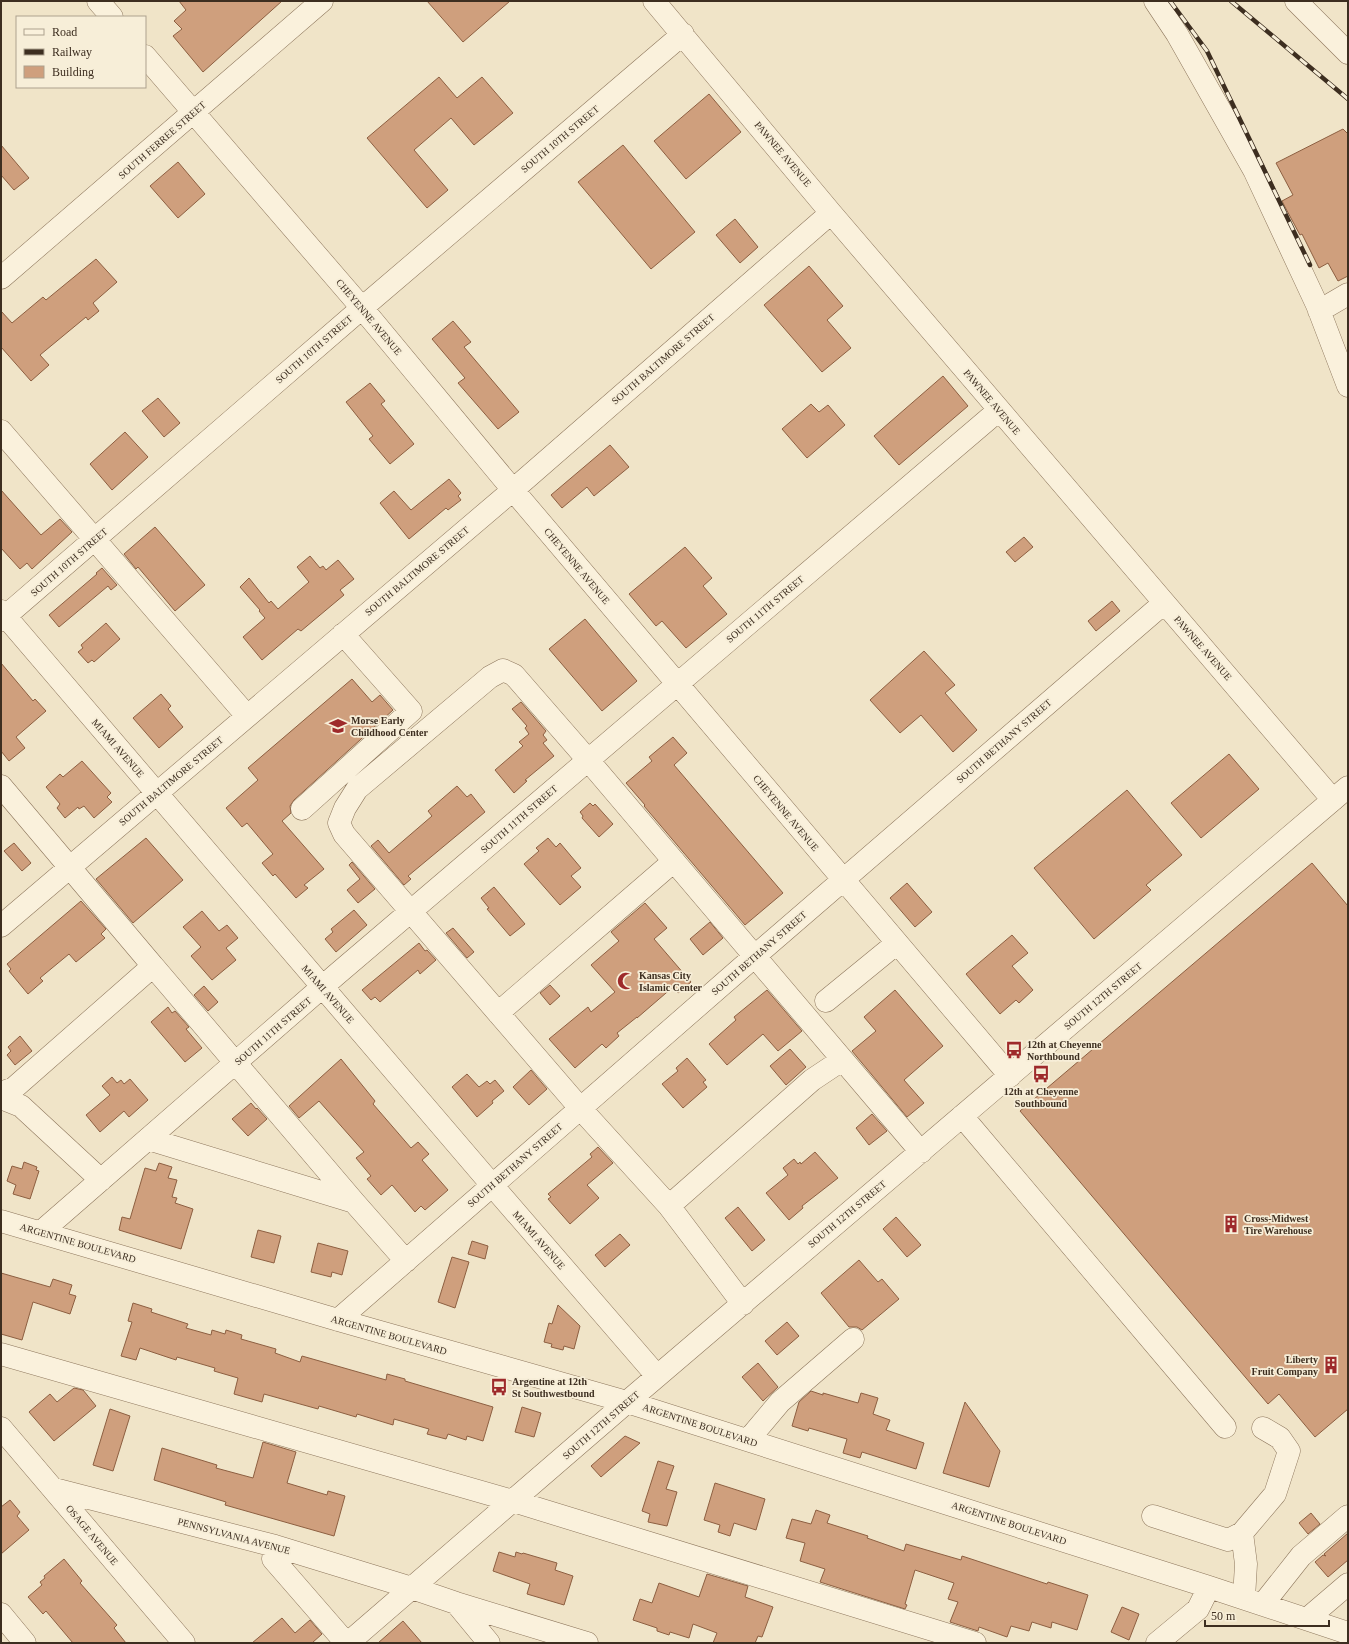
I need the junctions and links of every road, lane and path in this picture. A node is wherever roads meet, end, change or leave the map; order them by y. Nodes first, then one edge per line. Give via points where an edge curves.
1 (98, 1) edge
2 (322, 1) edge
3 (654, 1) edge
4 (1155, 1) edge
5 (1296, 1) edge
6 (111, 16) edge
7 (683, 34) junction
8 (1348, 53) edge
9 (146, 57) edge
10 (194, 112) junction
11 (831, 213) junction
12 (1, 278) edge
13 (1348, 294) edge
14 (362, 308) junction
15 (1319, 311) junction
16 (1348, 386) edge
17 (999, 410) junction
18 (1, 431) edge
19 (513, 490) junction
20 (94, 540) junction
21 (1164, 603) junction
22 (3, 616) edge
23 (344, 634) junction
24 (677, 684) junction
25 (247, 716) junction
26 (588, 760) junction
27 (1, 786) edge
28 (1344, 791) edge
29 (156, 793) junction
30 (302, 808) dead end
31 (674, 861) junction
32 (69, 867) junction
33 (843, 880) junction
34 (411, 912) junction
35 (1, 926) edge
36 (897, 944) junction
37 (755, 956) junction
38 (153, 966) junction
39 (322, 987) junction
40 (826, 1001) dead end
41 (498, 1013) junction
42 (842, 1060) junction
43 (236, 1063) junction
44 (1010, 1076) junction
45 (9, 1096) edge
46 (580, 1108) junction
47 (962, 1116) junction
48 (148, 1139) junction
49 (921, 1152) junction
50 (101, 1180) junction
51 (492, 1185) junction
52 (354, 1202) junction
53 (669, 1206) junction
54 (1, 1221) edge
55 (41, 1232) junction
56 (406, 1261) junction
57 (743, 1304) junction
58 (338, 1320) junction
59 (853, 1339) dead end
60 (1, 1354) edge
61 (657, 1376) junction
62 (627, 1402) junction
63 (1225, 1426) dead end
64 (1, 1428) edge
65 (1263, 1428) dead end
66 (748, 1440) junction
67 (54, 1489) junction
68 (513, 1501) junction
69 (1153, 1516) dead end
70 (1348, 1516) edge
71 (1242, 1534) junction
72 (275, 1546) junction
73 (1348, 1584) edge
74 (1209, 1587) junction
75 (412, 1588) junction
76 (1253, 1601) junction
77 (456, 1603) junction
78 (1, 1614) edge
79 (1307, 1619) junction
80 (1348, 1633) edge
81 (25, 1643) edge
82 (184, 1643) edge
83 (347, 1643) edge
84 (489, 1643) edge
85 (587, 1643) edge
86 (974, 1643) edge
87 (1157, 1643) edge

1 - 6 street
2 - 10 street, SOUTH FERREE STREET
3 - 7 street, PAWNEE AVENUE
4 - 15 street via 1177,34 1254,170
5 - 8 street
7 - 11 street, PAWNEE AVENUE
7 - 14 street, SOUTH 10TH STREET
9 - 10 street, CHEYENNE AVENUE
10 - 12 street, SOUTH FERREE STREET
10 - 14 street, CHEYENNE AVENUE
11 - 17 street, PAWNEE AVENUE
11 - 19 street, SOUTH BALTIMORE STREET
13 - 15 street
14 - 19 street, CHEYENNE AVENUE
14 - 20 street, SOUTH 10TH STREET
15 - 16 street
17 - 21 street, PAWNEE AVENUE
17 - 24 street, SOUTH 11TH STREET
18 - 20 street
19 - 23 street, SOUTH BALTIMORE STREET
19 - 24 street, CHEYENNE AVENUE
20 - 22 street, SOUTH 10TH STREET
20 - 25 street
21 - 28 street, PAWNEE AVENUE
21 - 33 street, SOUTH BETHANY STREET
22 - 29 street, MIAMI AVENUE
23 - 25 street, SOUTH BALTIMORE STREET
23 - 30 street via 412,711
24 - 26 street, SOUTH 11TH STREET
24 - 33 street, CHEYENNE AVENUE
25 - 29 street, SOUTH BALTIMORE STREET
26 - 31 street
26 - 34 street, SOUTH 11TH STREET
26 - 34 street via 514,675 503,670 490,677 357,789 339,822 341,828
27 - 32 street
28 - 44 street, SOUTH 12TH STREET
29 - 32 street, SOUTH BALTIMORE STREET
29 - 39 street, MIAMI AVENUE
31 - 37 street
31 - 41 street
32 - 35 street, SOUTH BALTIMORE STREET
32 - 38 street
33 - 36 street, CHEYENNE AVENUE
33 - 37 street, SOUTH BETHANY STREET
34 - 39 street, SOUTH 11TH STREET
34 - 41 street
36 - 40 street
36 - 44 street, CHEYENNE AVENUE
37 - 42 street
37 - 46 street, SOUTH BETHANY STREET
38 - 43 street
38 - 45 street
39 - 43 street, SOUTH 11TH STREET
39 - 51 street, MIAMI AVENUE
41 - 46 street
42 - 49 street
42 - 53 street via 812,1080
43 - 48 street, SOUTH 11TH STREET
43 - 52 street
44 - 47 street, SOUTH 12TH STREET
45 - 50 street
46 - 51 street, SOUTH BETHANY STREET
46 - 53 street
47 - 49 street, SOUTH 12TH STREET
47 - 63 street
48 - 50 street, SOUTH 11TH STREET
48 - 52 street
49 - 57 street, SOUTH 12TH STREET
50 - 55 street, SOUTH 11TH STREET
51 - 56 street, SOUTH BETHANY STREET
51 - 61 street, MIAMI AVENUE
52 - 56 street
53 - 57 street
54 - 55 street, ARGENTINE BOULEVARD
55 - 58 street, ARGENTINE BOULEVARD
56 - 58 street, SOUTH BETHANY STREET
57 - 61 street, SOUTH 12TH STREET
58 - 62 street, ARGENTINE BOULEVARD
59 - 66 street via 780,1402
60 - 68 street
61 - 62 street, SOUTH 12TH STREET
62 - 66 street, ARGENTINE BOULEVARD
62 - 68 street, SOUTH 12TH STREET
64 - 67 street, OSAGE AVENUE
65 - 71 street via 1280,1438 1289,1451 1276,1494
66 - 74 street, ARGENTINE BOULEVARD
67 - 72 street, PENNSYLVANIA AVENUE
67 - 82 street, OSAGE AVENUE
68 - 75 street, SOUTH 12TH STREET
68 - 86 street
69 - 71 street via 1228,1540
70 - 76 street
71 - 76 street
72 - 75 street, PENNSYLVANIA AVENUE
72 - 83 street via 273,1559
73 - 79 street
74 - 76 street, ARGENTINE BOULEVARD
74 - 87 street via 1198,1609
75 - 77 street, PENNSYLVANIA AVENUE
75 - 83 street, SOUTH 12TH STREET
76 - 79 street, ARGENTINE BOULEVARD
77 - 84 street
77 - 85 street
78 - 81 street
79 - 80 street, ARGENTINE BOULEVARD

